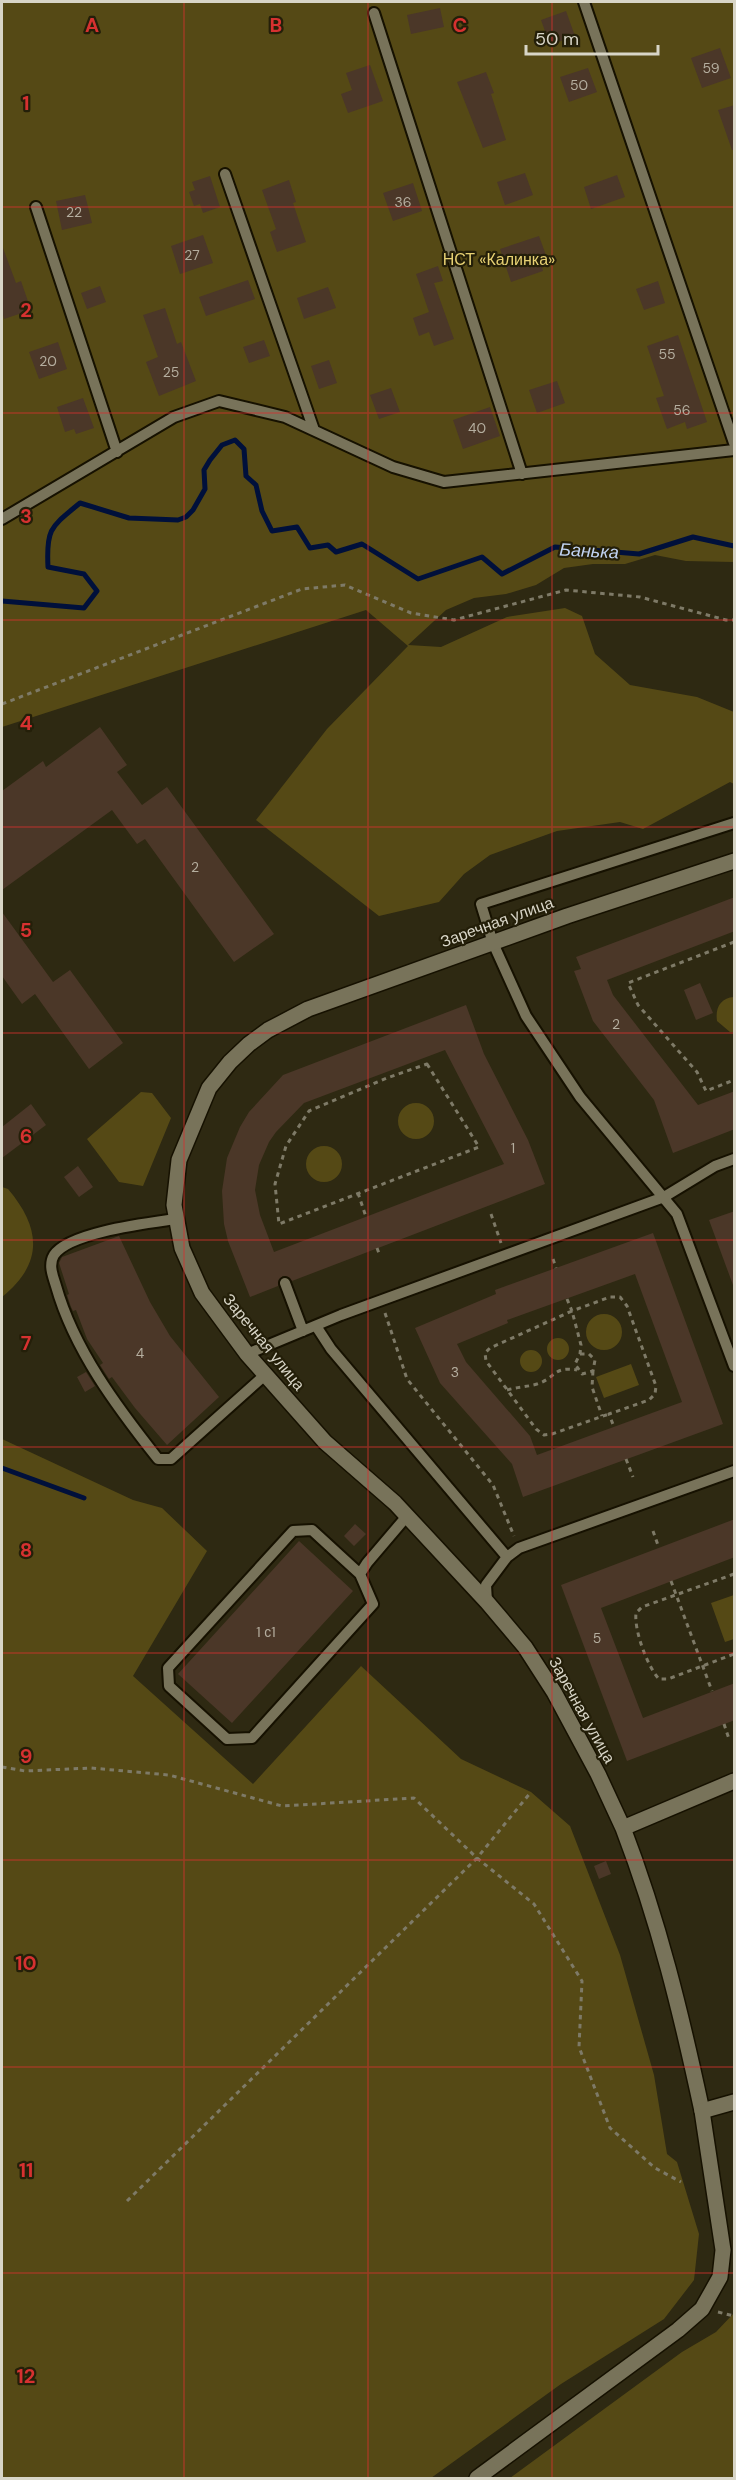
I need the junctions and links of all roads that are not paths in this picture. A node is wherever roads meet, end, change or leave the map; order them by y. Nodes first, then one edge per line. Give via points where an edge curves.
1 (584, 2) edge
2 (374, 13) dead end
3 (225, 174) dead end
4 (36, 207) dead end
5 (314, 430) junction
6 (735, 443) edge
7 (735, 450) edge
8 (117, 452) junction
9 (522, 474) junction
10 (2, 519) edge
11 (735, 823) edge
12 (735, 861) edge
13 (493, 943) junction
14 (735, 1159) edge
15 (664, 1197) junction
16 (176, 1220) junction
17 (285, 1283) dead end
18 (316, 1326) junction
19 (303, 1331) junction
20 (247, 1354) junction
21 (735, 1366) edge
22 (265, 1375) junction
23 (735, 1471) edge
24 (407, 1516) junction
25 (507, 1557) junction
26 (360, 1574) junction
27 (487, 1602) junction
28 (735, 1781) edge
29 (623, 1828) junction
30 (735, 2102) edge
31 (702, 2110) junction
32 (477, 2478) edge

1 - 6 lane
2 - 9 lane
3 - 5 lane
4 - 8 lane
5 - 8 lane via 285,417 219,401 174,417
5 - 9 lane via 393,467 444,482
7 - 9 lane
8 - 10 lane
11 - 13 lane via 481,904
12 - 13 street, Заречная улица
13 - 15 lane via 526,1016 580,1097
13 - 16 street, Заречная улица via 308,1009 249,1044 209,1088 200,1109 179,1160
14 - 15 lane via 715,1166
15 - 18 lane
15 - 21 lane via 677,1214
16 - 20 street, Заречная улица via 182,1248 202,1293
16 - 22 lane via 119,1227 63,1246 53,1256 51,1268 63,1311 91,1364 158,1459 171,1460
17 - 19 lane
18 - 19 lane
18 - 25 lane via 331,1349
19 - 20 lane
20 - 22 street, Заречная улица
22 - 24 street, Заречная улица via 325,1442
23 - 25 lane via 519,1548
24 - 26 lane
24 - 27 street, Заречная улица
25 - 27 lane via 486,1585
26 - 26 lane via 312,1530 293,1531 168,1668 169,1686 227,1739 252,1738 373,1604
27 - 29 street, Заречная улица via 525,1647 554,1692
28 - 29 street
29 - 31 street, Заречная улица via 658,1926 682,2013
30 - 31 street
31 - 32 street, Заречная улица via 723,2250 720,2277 702,2309

